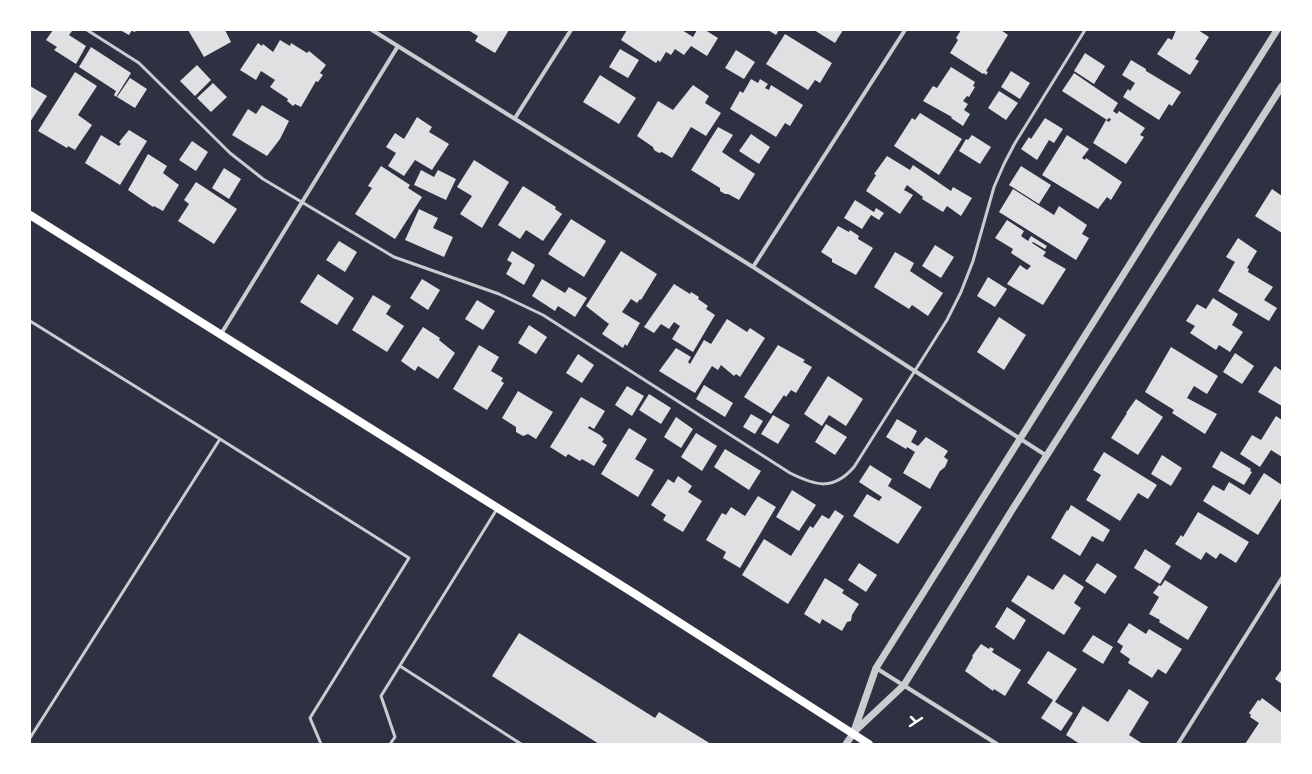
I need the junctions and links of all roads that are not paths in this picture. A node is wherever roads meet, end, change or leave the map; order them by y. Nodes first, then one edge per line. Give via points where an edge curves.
1 (87, 30) edge
2 (372, 30) edge
3 (572, 30) edge
4 (905, 30) edge
5 (1085, 30) edge
6 (1277, 30) edge
7 (398, 46) junction
8 (1282, 86) edge
9 (515, 118) junction
10 (302, 202) junction
11 (30, 214) edge
12 (753, 267) junction
13 (30, 321) edge
14 (221, 335) junction
15 (914, 372) junction
16 (1019, 438) junction
17 (220, 439) junction
18 (1047, 456) junction
19 (497, 509) junction
20 (1282, 578) edge
21 (400, 666) junction
22 (876, 668) junction
23 (904, 686) junction
24 (853, 734) junction
25 (30, 738) edge
26 (321, 744) edge
27 (390, 744) edge
28 (521, 744) edge
29 (846, 744) edge
30 (869, 744) edge
31 (997, 744) edge
32 (1178, 744) edge

1 - 10 lane via 139,63 230,153 263,179
2 - 7 street
3 - 9 street
4 - 12 street
5 - 15 lane via 1004,164 994,187 973,261 961,292 947,320
6 - 16 street
7 - 9 street
7 - 10 street
8 - 18 street
9 - 12 street
10 - 14 street
10 - 15 lane via 394,258 499,294 537,312 811,484 828,484 846,476
11 - 14 main road
12 - 15 street
13 - 17 lane
14 - 19 main road
15 - 16 street
16 - 18 street
16 - 22 street
17 - 25 lane
17 - 26 lane via 409,558 310,718
18 - 23 street
19 - 21 lane
19 - 24 main road
20 - 32 street
21 - 27 lane via 381,696 395,737
21 - 28 lane
22 - 23 street
22 - 24 street
23 - 24 street
23 - 31 street
24 - 29 street
24 - 30 main road

